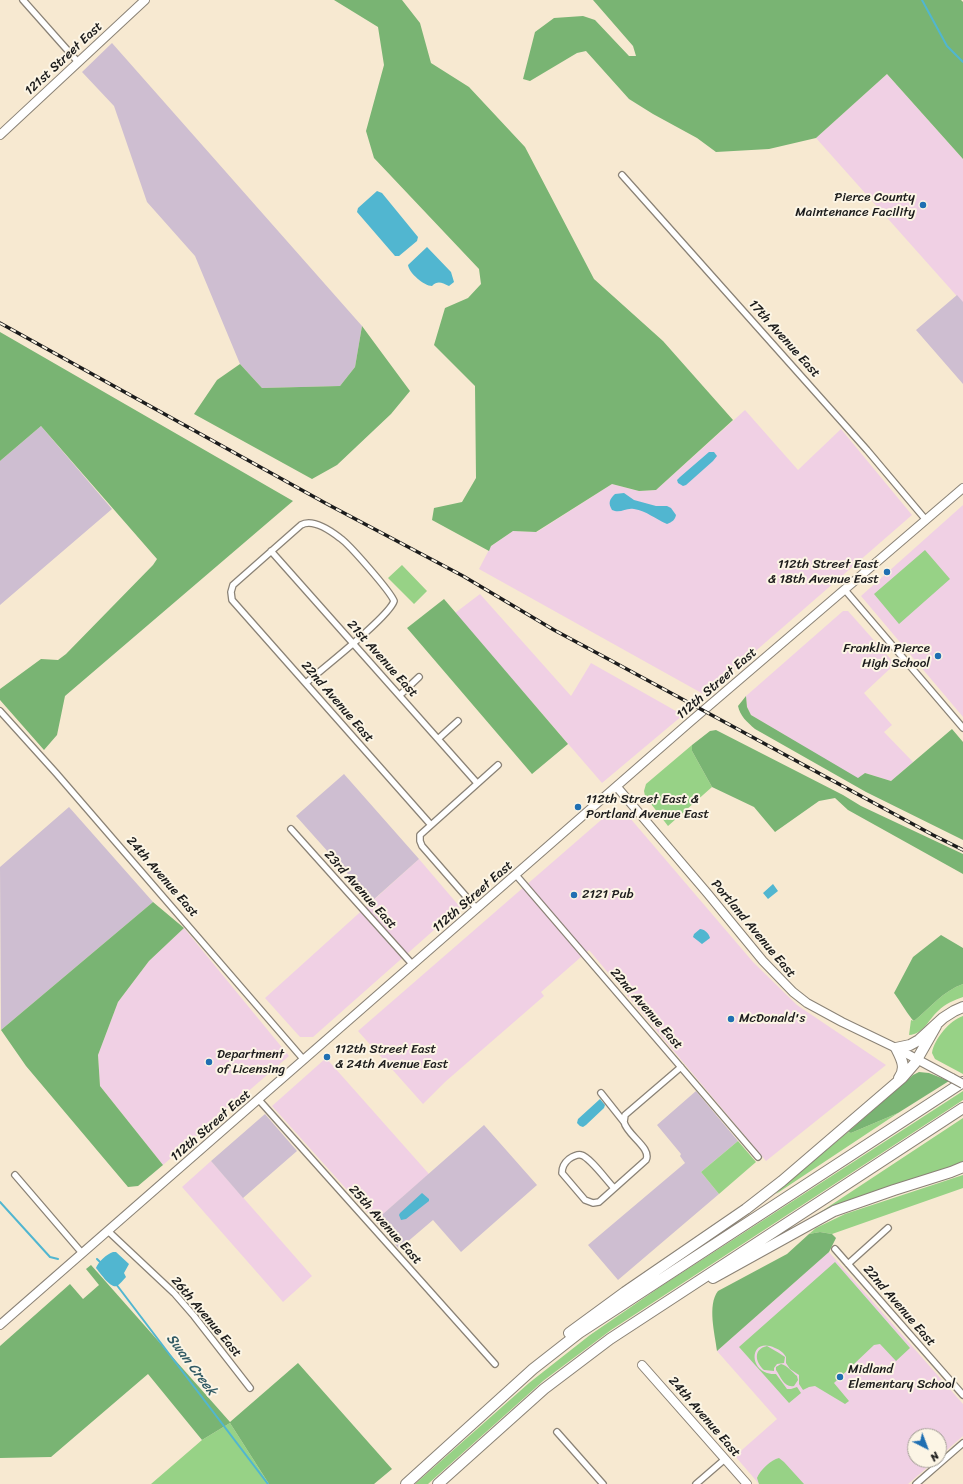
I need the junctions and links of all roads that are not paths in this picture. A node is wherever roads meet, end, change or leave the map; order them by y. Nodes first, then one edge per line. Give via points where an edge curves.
1 (23, 0) edge
2 (145, 0) edge
3 (78, 62) junction
4 (0, 135) edge
5 (622, 175) dead end
6 (963, 488) edge
7 (926, 520) junction
8 (271, 551) junction
9 (845, 590) junction
10 (353, 643) junction
11 (419, 677) dead end
12 (306, 683) junction
13 (400, 696) junction
14 (0, 711) edge
15 (458, 721) dead end
16 (963, 728) edge
17 (438, 739) junction
18 (498, 765) dead end
19 (477, 783) junction
20 (617, 787) junction
21 (431, 825) junction
22 (291, 829) dead end
23 (516, 875) junction
24 (477, 909) junction
25 (413, 965) junction
26 (963, 1008) edge
27 (936, 1026) junction
28 (896, 1048) junction
29 (917, 1059) junction
30 (304, 1060) junction
31 (681, 1067) junction
32 (963, 1083) edge
33 (889, 1091) junction
34 (601, 1093) dead end
35 (259, 1100) junction
36 (963, 1108) edge
37 (624, 1122) junction
38 (758, 1157) dead end
39 (963, 1166) edge
40 (15, 1175) dead end
41 (614, 1188) junction
42 (888, 1228) dead end
43 (108, 1231) junction
44 (834, 1249) dead end
45 (82, 1253) junction
46 (848, 1264) junction
47 (634, 1321) junction
48 (0, 1326) edge
49 (495, 1364) dead end
50 (642, 1365) dead end
51 (533, 1369) junction
52 (250, 1388) dead end
53 (963, 1395) edge
54 (558, 1432) dead end
55 (963, 1443) edge
56 (725, 1459) junction
57 (406, 1484) edge
58 (438, 1484) edge
59 (603, 1484) edge
60 (696, 1484) edge
61 (747, 1484) edge
62 (916, 1484) edge

1 - 3 street
2 - 3 main road, 121st Street East
3 - 4 main road, 121st Street East
5 - 7 street, 17th Avenue East via 863,445
6 - 7 main road, 112th Street East
7 - 9 main road, 112th Street East
8 - 10 street, 21st Avenue East
8 - 10 street via 304,523 321,526 341,538 394,601
8 - 12 street, 22nd Avenue East via 233,585 232,600
9 - 16 street
9 - 20 main road, 112th Street East
10 - 12 street
10 - 13 street, 21st Avenue East
11 - 13 street
12 - 21 street, 22nd Avenue East
13 - 17 street, 21st Avenue East
14 - 30 street, 24th Avenue East
15 - 17 street
17 - 19 street, 21st Avenue East
18 - 19 street
19 - 21 street
20 - 23 main road, 112th Street East
20 - 28 main road, Portland Avenue East via 789,989 817,1009
21 - 24 street via 421,833 422,846
22 - 25 street, 23rd Avenue East
23 - 24 main road, 112th Street East
23 - 31 street, 22nd Avenue East
24 - 25 main road, 112th Street East
25 - 30 main road, 112th Street East
26 - 27 highway via 943,1018
27 - 28 highway via 910,1045
27 - 29 highway
28 - 29 main road, Portland Avenue East
28 - 33 highway via 903,1071
29 - 32 main road, Portland Avenue East, bridge
29 - 33 highway
30 - 35 main road, 112th Street East
31 - 37 street via 625,1115
31 - 38 street, 22nd Avenue East
32 - 51 highway via 579,1333
33 - 51 highway via 746,1209 582,1322
34 - 37 street
35 - 43 main road, 112th Street East
35 - 49 street, 25th Avenue East
36 - 47 highway
37 - 41 street via 648,1154 646,1160
39 - 47 highway via 834,1211
40 - 45 street
41 - 41 street via 586,1158 578,1155 568,1160 562,1168 563,1175 585,1200 590,1202 599,1202
42 - 46 street
43 - 45 main road, 112th Street East
43 - 52 street, 26th Avenue East via 174,1292
44 - 46 street, 22nd Avenue East
45 - 48 main road, 112th Street East
46 - 53 street, 22nd Avenue East
47 - 58 highway via 550,1384
50 - 56 main road, 24th Avenue East
51 - 57 highway
54 - 59 street
55 - 62 street
56 - 60 street
56 - 61 main road, 24th Avenue East

